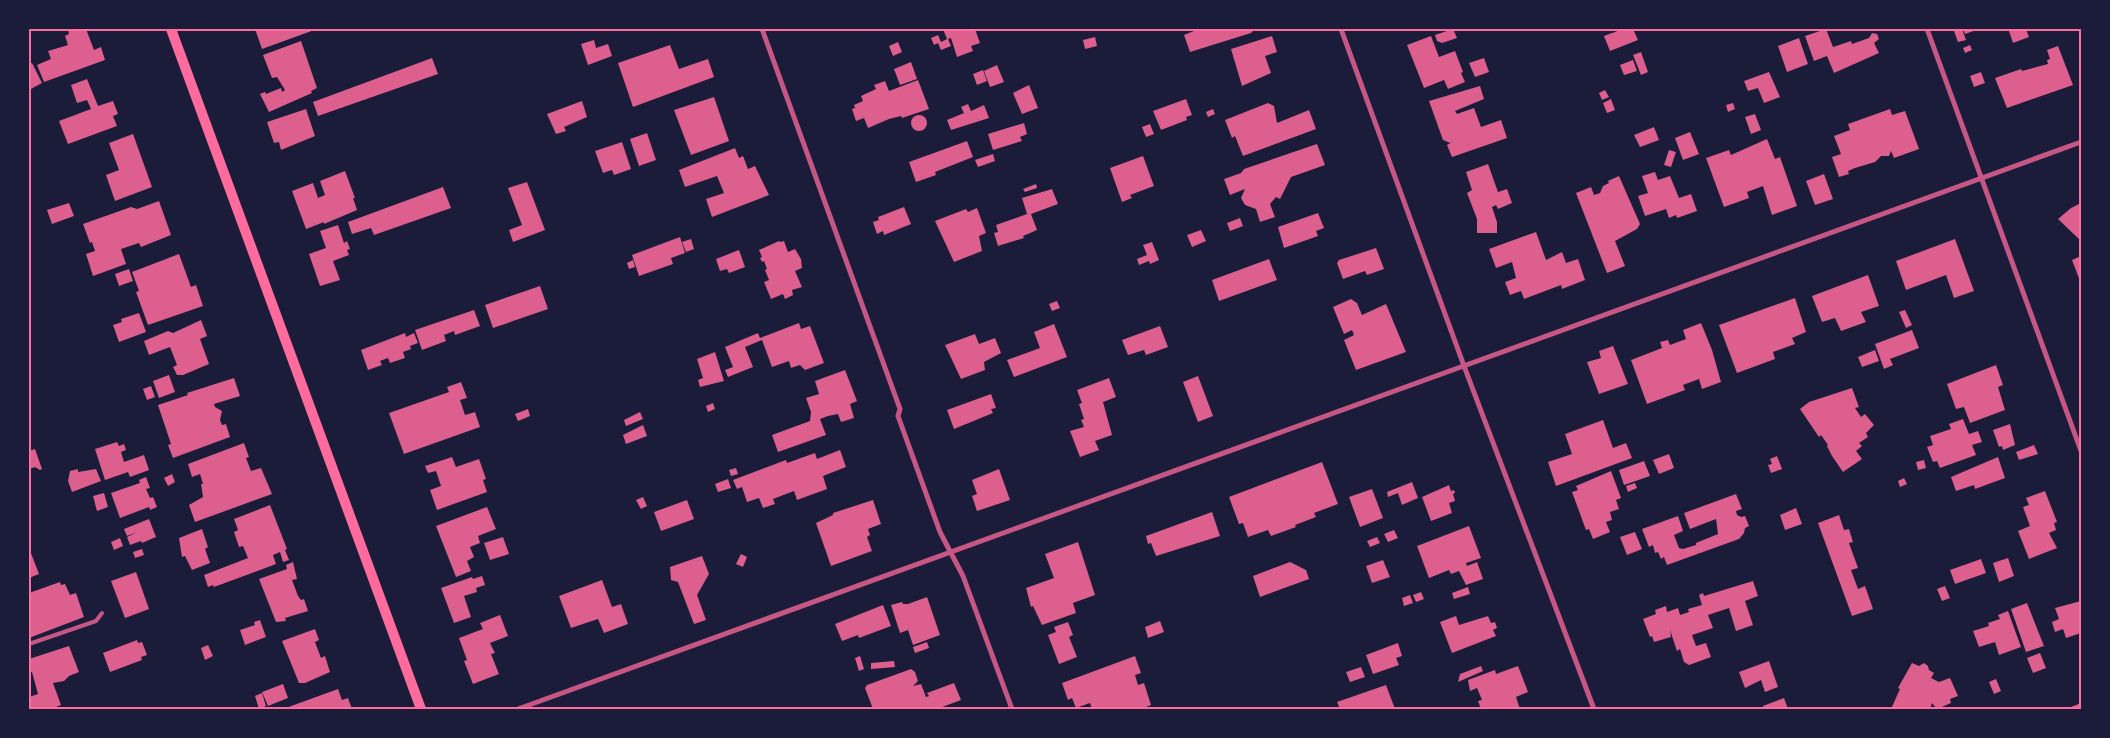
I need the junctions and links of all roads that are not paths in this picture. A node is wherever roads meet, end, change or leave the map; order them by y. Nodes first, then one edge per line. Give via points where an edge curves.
1 (171, 29) edge
2 (762, 29) edge
3 (1341, 29) edge
4 (1927, 29) edge
5 (2081, 142) edge
6 (1982, 178) junction
7 (1464, 366) junction
8 (2081, 451) edge
9 (950, 552) junction
10 (102, 613) dead end
11 (29, 644) edge
12 (421, 709) edge
13 (518, 709) edge
14 (1012, 709) edge
15 (1594, 709) edge

1 - 12 main road
2 - 9 street via 900,409 898,416 904,434
3 - 7 street
4 - 6 street
5 - 6 street
6 - 7 street
6 - 8 street
7 - 9 street
7 - 15 street
9 - 13 street
9 - 14 street via 963,576
10 - 11 lane via 96,621

